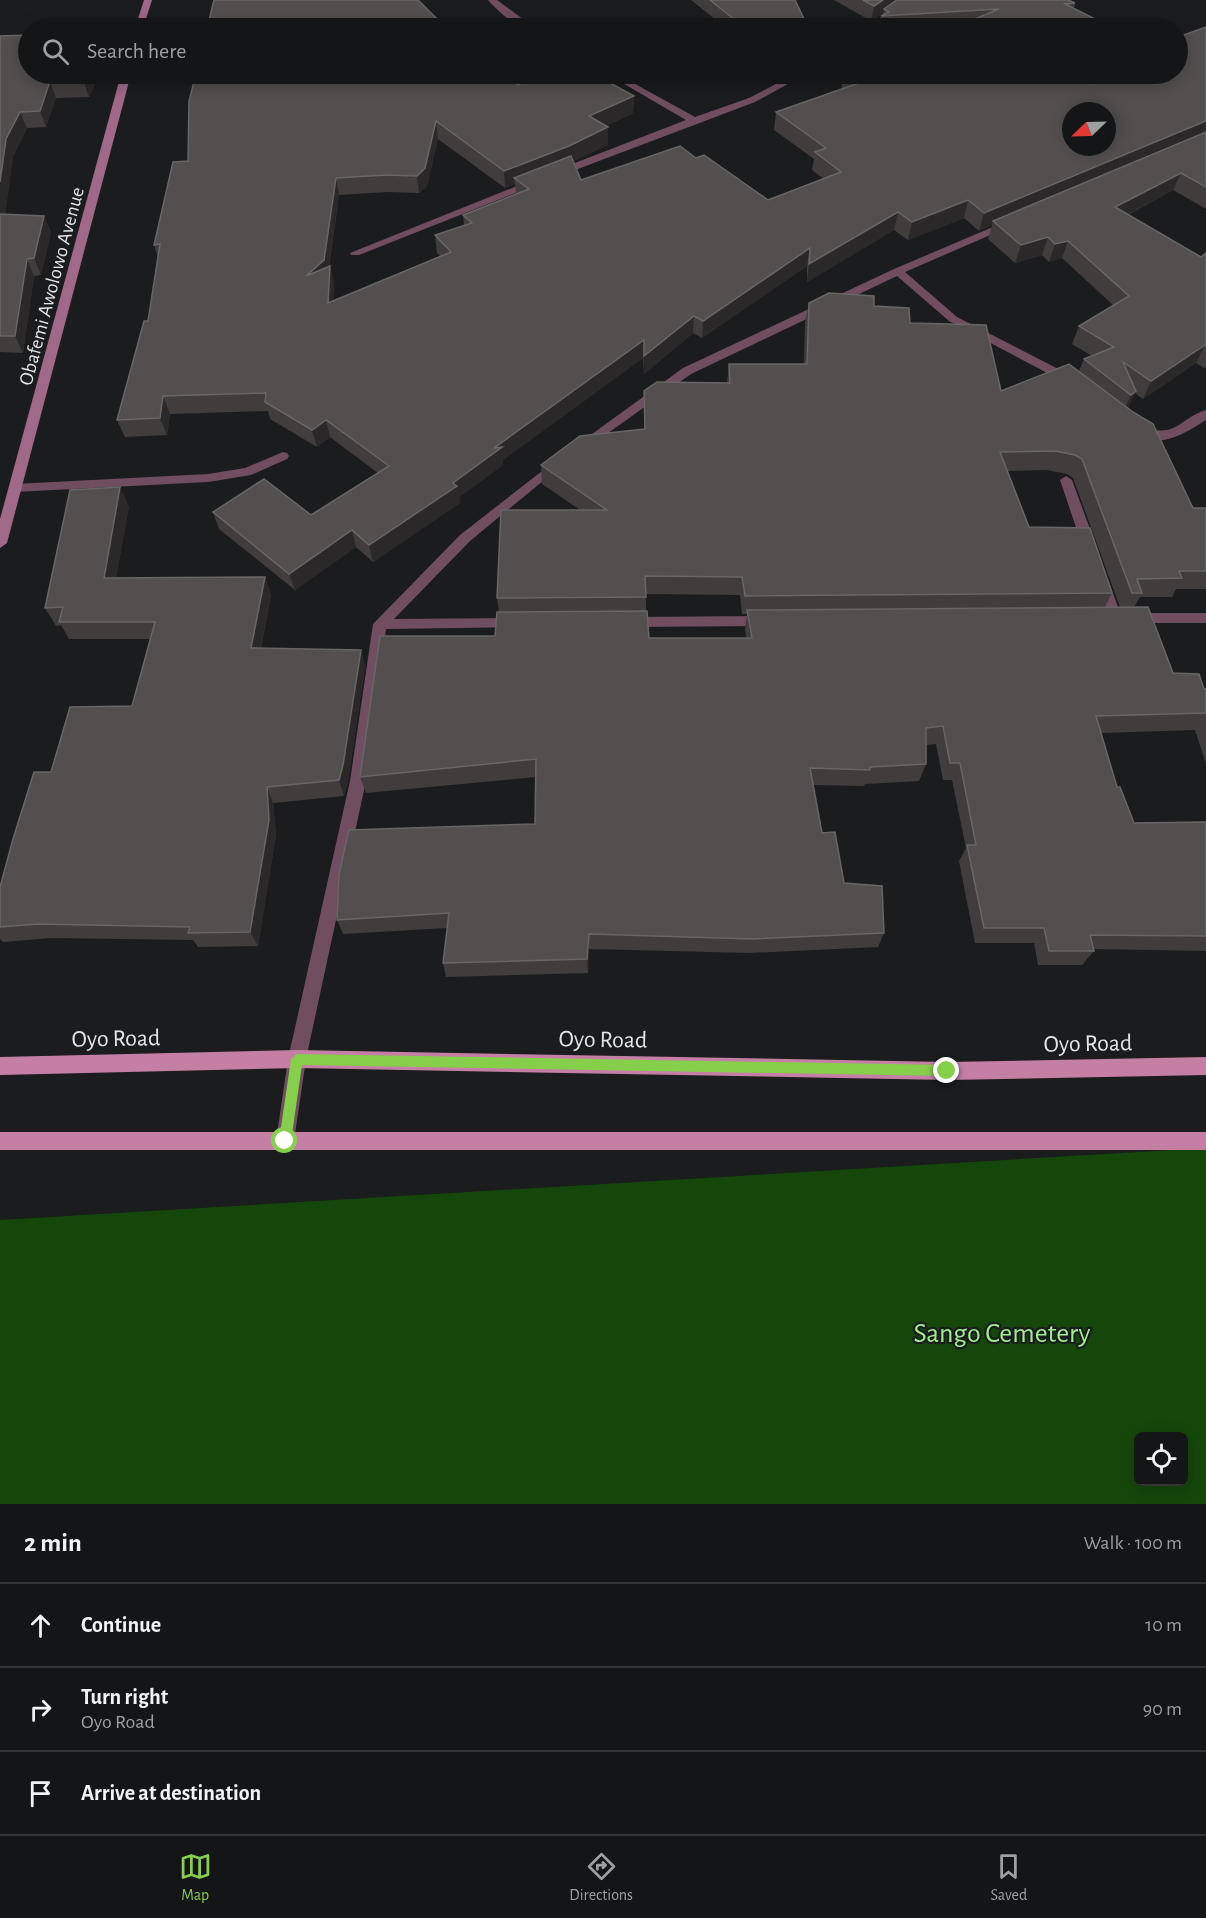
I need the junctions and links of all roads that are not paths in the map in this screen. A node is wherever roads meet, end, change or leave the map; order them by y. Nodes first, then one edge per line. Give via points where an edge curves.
1 (148, 0) edge
2 (492, 0) edge
3 (911, 0) edge
4 (142, 18) edge
5 (514, 18) edge
6 (884, 18) edge
7 (123, 84) edge
8 (629, 84) edge
9 (782, 84) edge
10 (694, 120) junction
11 (552, 176) edge
12 (541, 180) edge
13 (1019, 219) edge
14 (355, 253) dead end
15 (898, 271) junction
16 (1079, 387) edge
17 (1206, 414) edge
18 (1129, 426) edge
19 (282, 456) dead end
20 (1066, 480) dead end
21 (15, 488) junction
22 (0, 543) edge
23 (1206, 618) edge
24 (783, 621) edge
25 (617, 622) edge
26 (534, 623) edge
27 (380, 624) junction
28 (297, 1059) junction
29 (0, 1066) edge
30 (1206, 1066) edge
31 (0, 1141) edge
32 (285, 1141) junction
33 (1206, 1141) edge

1 - 4 main road
2 - 5 street
3 - 6 street
7 - 21 main road, Obafemi Awolowo Avenue
8 - 10 street
9 - 10 street via 752,100
10 - 11 street
12 - 14 street
13 - 15 street
15 - 16 street via 953,319
15 - 27 street via 687,371 551,468 465,538
17 - 18 street via 1171,436 1152,436
19 - 21 street via 247,472 208,478
20 - 23 street via 1109,618
21 - 22 main road, Obafemi Awolowo Avenue
24 - 25 street
26 - 27 street
27 - 28 street via 358,780
28 - 29 main road, Oyo Road
28 - 30 main road, Oyo Road via 947,1071
28 - 32 street
31 - 32 main road
32 - 33 main road

